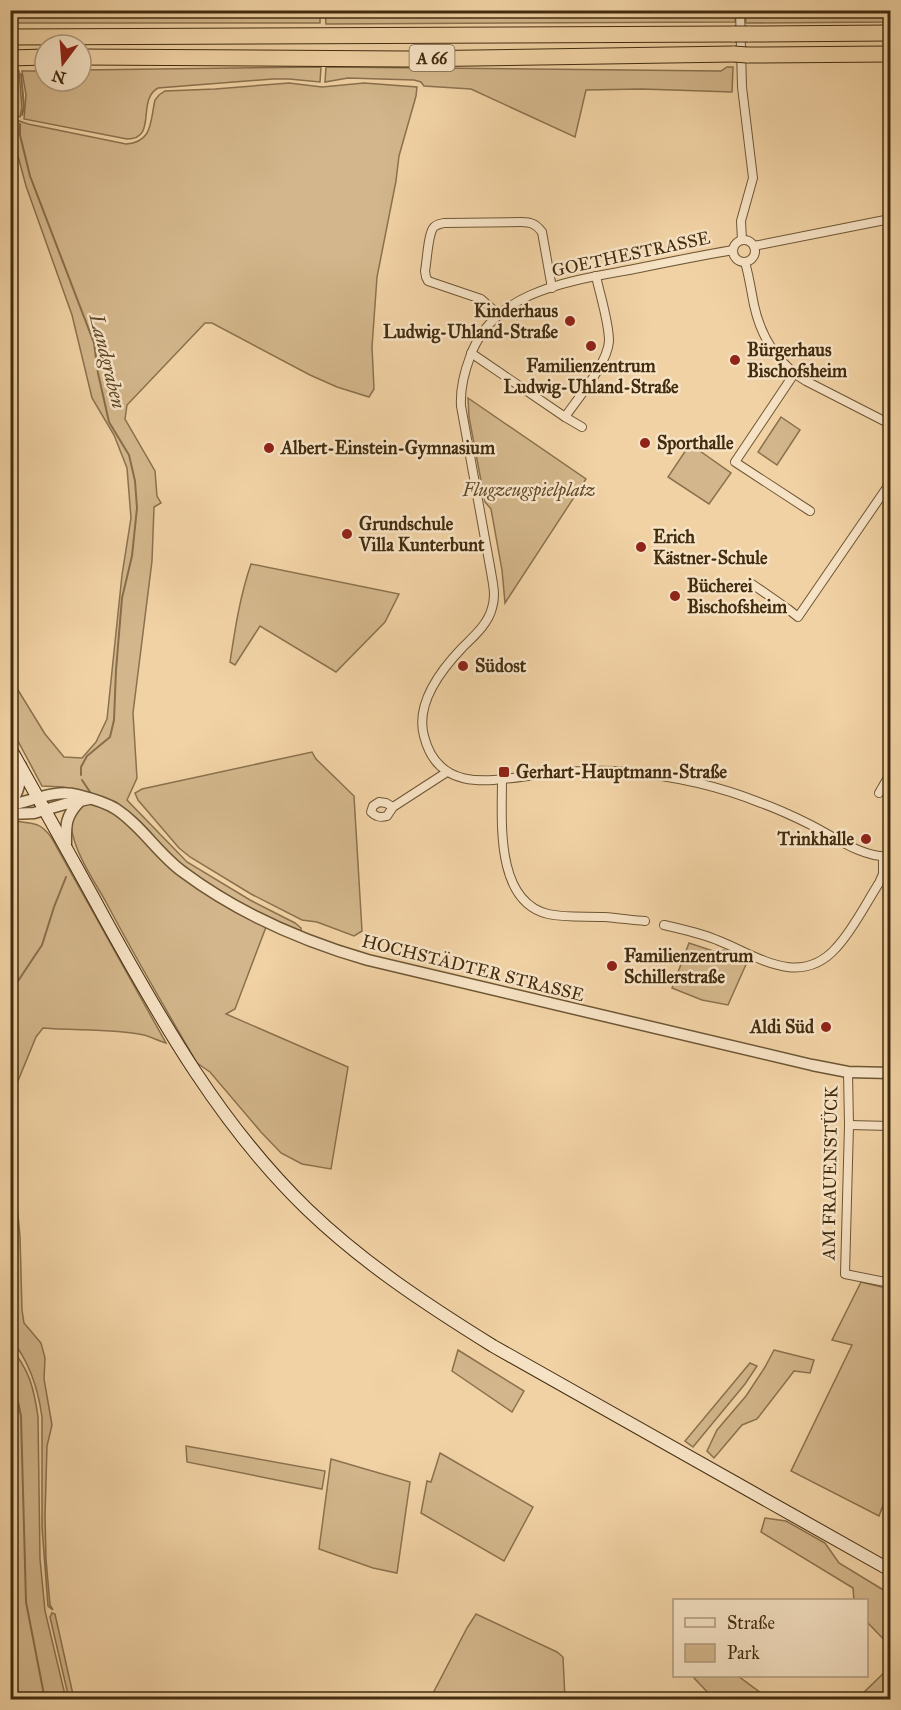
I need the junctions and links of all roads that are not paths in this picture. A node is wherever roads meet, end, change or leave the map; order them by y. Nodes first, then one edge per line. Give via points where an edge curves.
1 (740, 10) edge
2 (891, 33) edge
3 (10, 37) edge
4 (891, 54) edge
5 (33, 57) edge
6 (93, 57) edge
7 (10, 58) edge
8 (891, 219) edge
9 (742, 240) junction
10 (754, 246) junction
11 (733, 250) junction
12 (745, 262) junction
13 (596, 276) junction
14 (552, 288) junction
15 (499, 315) junction
16 (471, 352) junction
17 (794, 374) junction
18 (565, 417) junction
19 (891, 424) edge
20 (582, 427) dead end
21 (891, 483) edge
22 (810, 511) dead end
23 (752, 584) dead end
24 (10, 748) edge
25 (21, 766) junction
26 (447, 772) junction
27 (891, 774) edge
28 (502, 779) junction
29 (879, 793) dead end
30 (38, 797) junction
31 (84, 801) junction
32 (10, 804) edge
33 (393, 807) dead end
34 (45, 810) junction
35 (10, 814) edge
36 (66, 848) junction
37 (887, 857) edge
38 (645, 921) dead end
39 (664, 925) dead end
40 (848, 1072) junction
41 (891, 1073) edge
42 (849, 1125) junction
43 (891, 1126) edge
44 (891, 1283) edge
45 (891, 1570) edge

1 - 9 street via 742,87 753,178 741,221
2 - 3 highway, A 66
4 - 6 highway, A 66
5 - 7 highway
8 - 10 street
9 - 10 street
9 - 11 street
10 - 12 street via 755,255
11 - 12 street via 737,260
11 - 13 street, GOETHESTRASSE
12 - 17 street via 760,327
13 - 14 street, GOETHESTRASSE
13 - 18 street via 608,348 603,362
14 - 15 street, GOETHESTRASSE via 523,298
14 - 15 street via 542,232 537,225 444,223 434,227 425,271 428,281 482,299
15 - 16 street, GOETHESTRASSE
16 - 18 street
16 - 26 street, GOETHESTRASSE via 462,382 461,406 494,596 486,621 441,674 425,705 424,736 432,755
17 - 19 street
17 - 22 street via 735,462
18 - 20 street
21 - 23 street via 798,617
24 - 25 main road
25 - 30 main road
25 - 32 street via 19,789
26 - 28 street via 467,780
26 - 33 street
27 - 29 street
28 - 37 street via 608,771 682,779 760,802 857,849
28 - 38 street via 506,861 512,881 529,905 553,915
30 - 31 street, HOCHSTÄDTER STRASSE via 68,793
30 - 32 street, HOCHSTÄDTER STRASSE
30 - 34 main road
31 - 34 street
31 - 36 street via 68,817
31 - 40 street, HOCHSTÄDTER STRASSE via 103,803 118,811 175,866 222,898 330,949
34 - 35 street
34 - 36 main road
36 - 45 main road via 168,1029 213,1098 280,1180 342,1241 395,1283 493,1346
37 - 39 street via 879,883 836,948 804,967 778,966 716,939
40 - 41 street, HOCHSTÄDTER STRASSE
40 - 42 street, AM FRAUENSTÜCK
42 - 43 street
42 - 44 street, AM FRAUENSTÜCK via 845,1274

